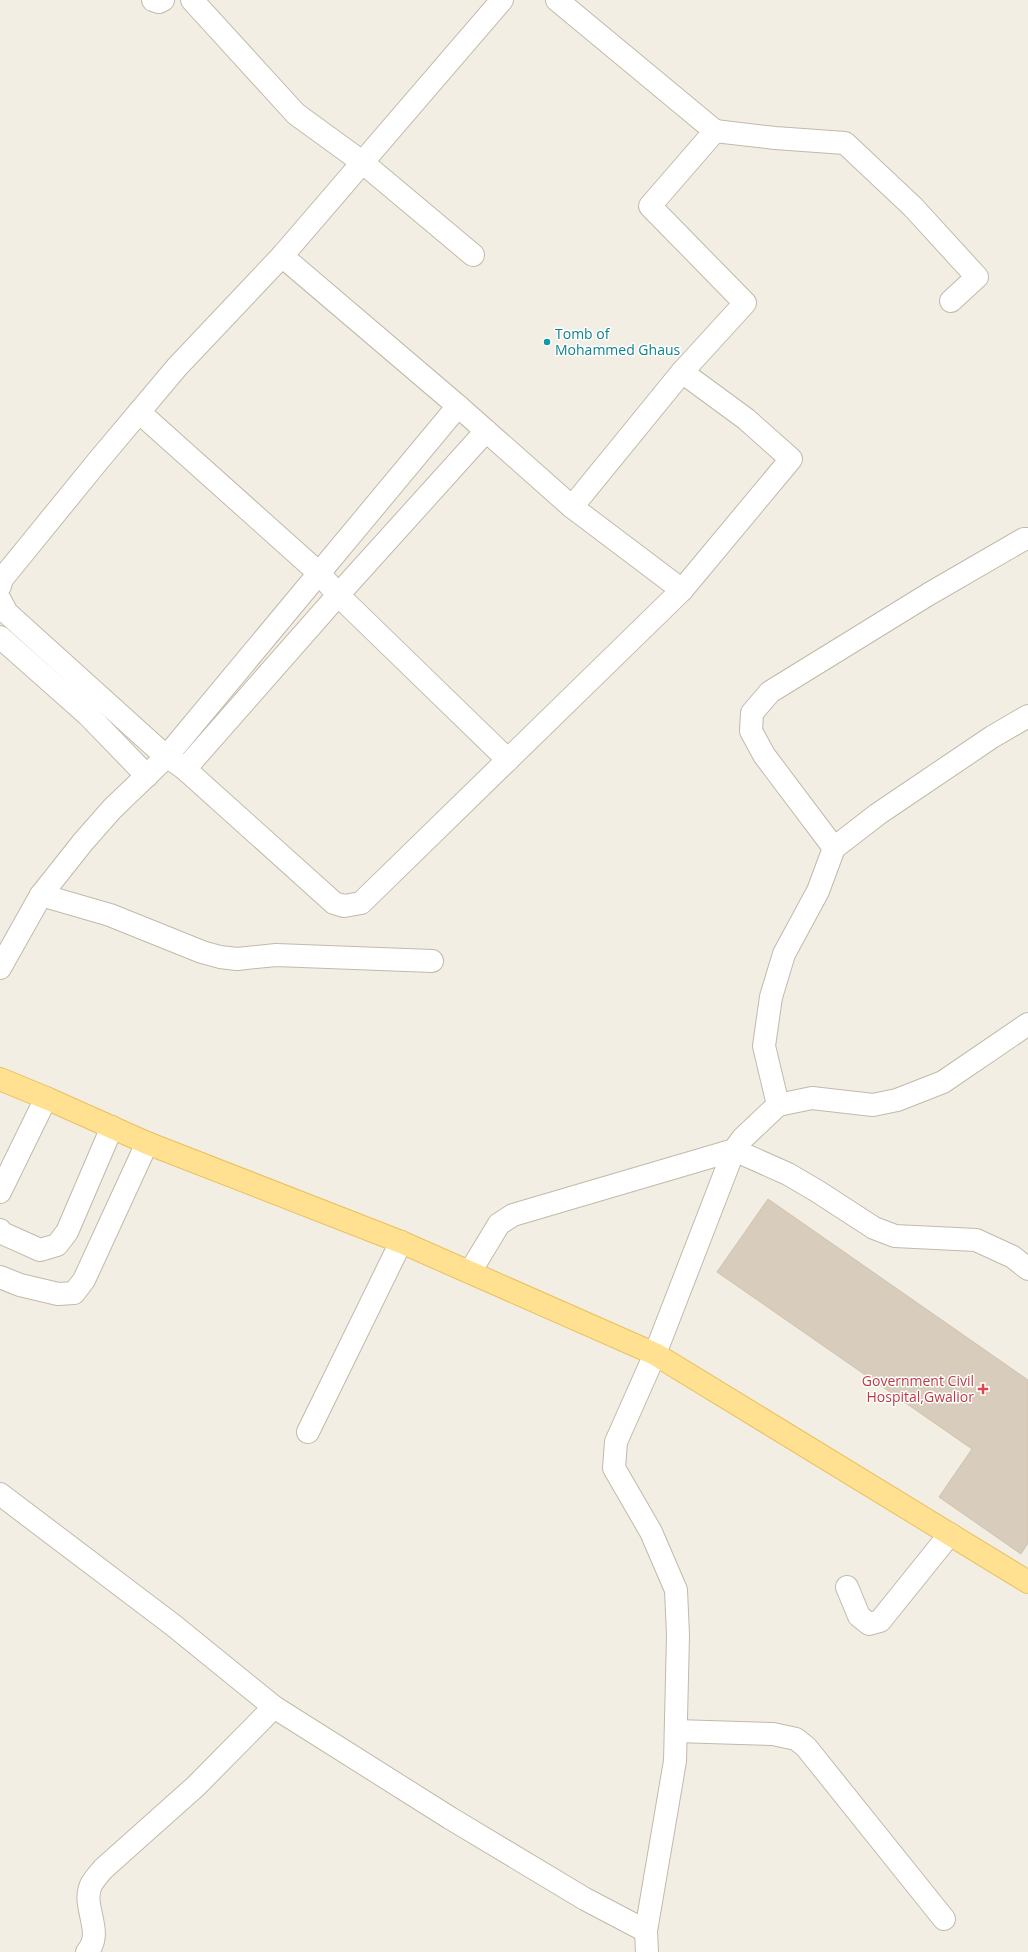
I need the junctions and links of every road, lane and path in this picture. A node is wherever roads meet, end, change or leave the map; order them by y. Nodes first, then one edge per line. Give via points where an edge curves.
1 (153, 0) edge
2 (163, 0) edge
3 (192, 0) edge
4 (502, 0) edge
5 (558, 0) edge
6 (715, 131) junction
7 (362, 162) junction
8 (472, 255) dead end
9 (282, 256) junction
10 (951, 301) dead end
11 (682, 372) junction
12 (458, 406) junction
13 (139, 412) junction
14 (486, 431) junction
15 (572, 507) junction
16 (1028, 539) edge
17 (320, 574) junction
18 (0, 586) edge
19 (682, 590) junction
20 (338, 595) junction
21 (0, 600) edge
22 (0, 637) edge
23 (1028, 716) edge
24 (167, 756) junction
25 (508, 760) junction
26 (185, 769) junction
27 (147, 776) junction
28 (834, 848) junction
29 (41, 895) junction
30 (432, 961) dead end
31 (0, 968) edge
32 (1028, 1024) edge
33 (0, 1079) edge
34 (46, 1098) junction
35 (778, 1105) junction
36 (112, 1127) junction
37 (146, 1143) junction
38 (734, 1150) junction
39 (0, 1192) edge
40 (0, 1230) edge
41 (402, 1242) junction
42 (1028, 1269) edge
43 (470, 1272) junction
44 (0, 1277) edge
45 (655, 1354) junction
46 (308, 1432) dead end
47 (0, 1494) edge
48 (950, 1534) junction
49 (1028, 1582) edge
50 (847, 1587) dead end
51 (274, 1707) junction
52 (676, 1731) junction
53 (944, 1919) dead end
54 (646, 1942) edge
55 (87, 1952) edge

1 - 2 street
3 - 7 street via 296,114
4 - 7 street
5 - 6 street
6 - 10 street via 845,143 913,207 977,277
6 - 11 street via 650,206 745,303
7 - 8 street
7 - 9 street
9 - 12 street
9 - 13 street
11 - 15 street
11 - 19 street via 746,419 792,459
12 - 14 street
12 - 17 street
13 - 17 street
13 - 18 street via 2,579
14 - 15 street
14 - 20 street
15 - 19 street
16 - 28 street via 928,594 770,692 752,713 751,731 764,755
17 - 20 street
17 - 24 street
19 - 25 street
20 - 25 street
20 - 26 street
21 - 24 street via 7,613
22 - 27 street via 88,715
23 - 28 street via 884,809
24 - 26 street
24 - 27 street
25 - 26 street via 361,903 344,906 334,903
27 - 29 street via 112,808
28 - 35 street via 818,892 784,954 771,997 764,1046
29 - 30 street via 110,915 220,957 237,959 276,955
29 - 31 street
32 - 35 street via 943,1082 897,1100 873,1104 812,1098
33 - 34 main road
34 - 36 main road
34 - 39 street
35 - 38 street
36 - 37 main road
36 - 40 street via 67,1232 57,1245 40,1250
37 - 41 main road
37 - 44 street via 84,1280 74,1292 58,1294 20,1285
38 - 42 street via 794,1178 874,1228 895,1236 976,1240 1013,1257
38 - 43 street via 513,1215 499,1224
38 - 45 street
41 - 43 main road
41 - 46 street
43 - 45 main road
45 - 48 main road
45 - 52 street via 616,1442 614,1468 651,1532 676,1590
47 - 51 street via 173,1625
48 - 49 main road
48 - 50 street via 880,1621 869,1624 859,1616
51 - 54 street via 585,1899
51 - 55 street via 196,1786 102,1869 91,1885 88,1900 95,1930
52 - 53 street via 773,1734 796,1739 806,1747
52 - 54 street via 675,1761

